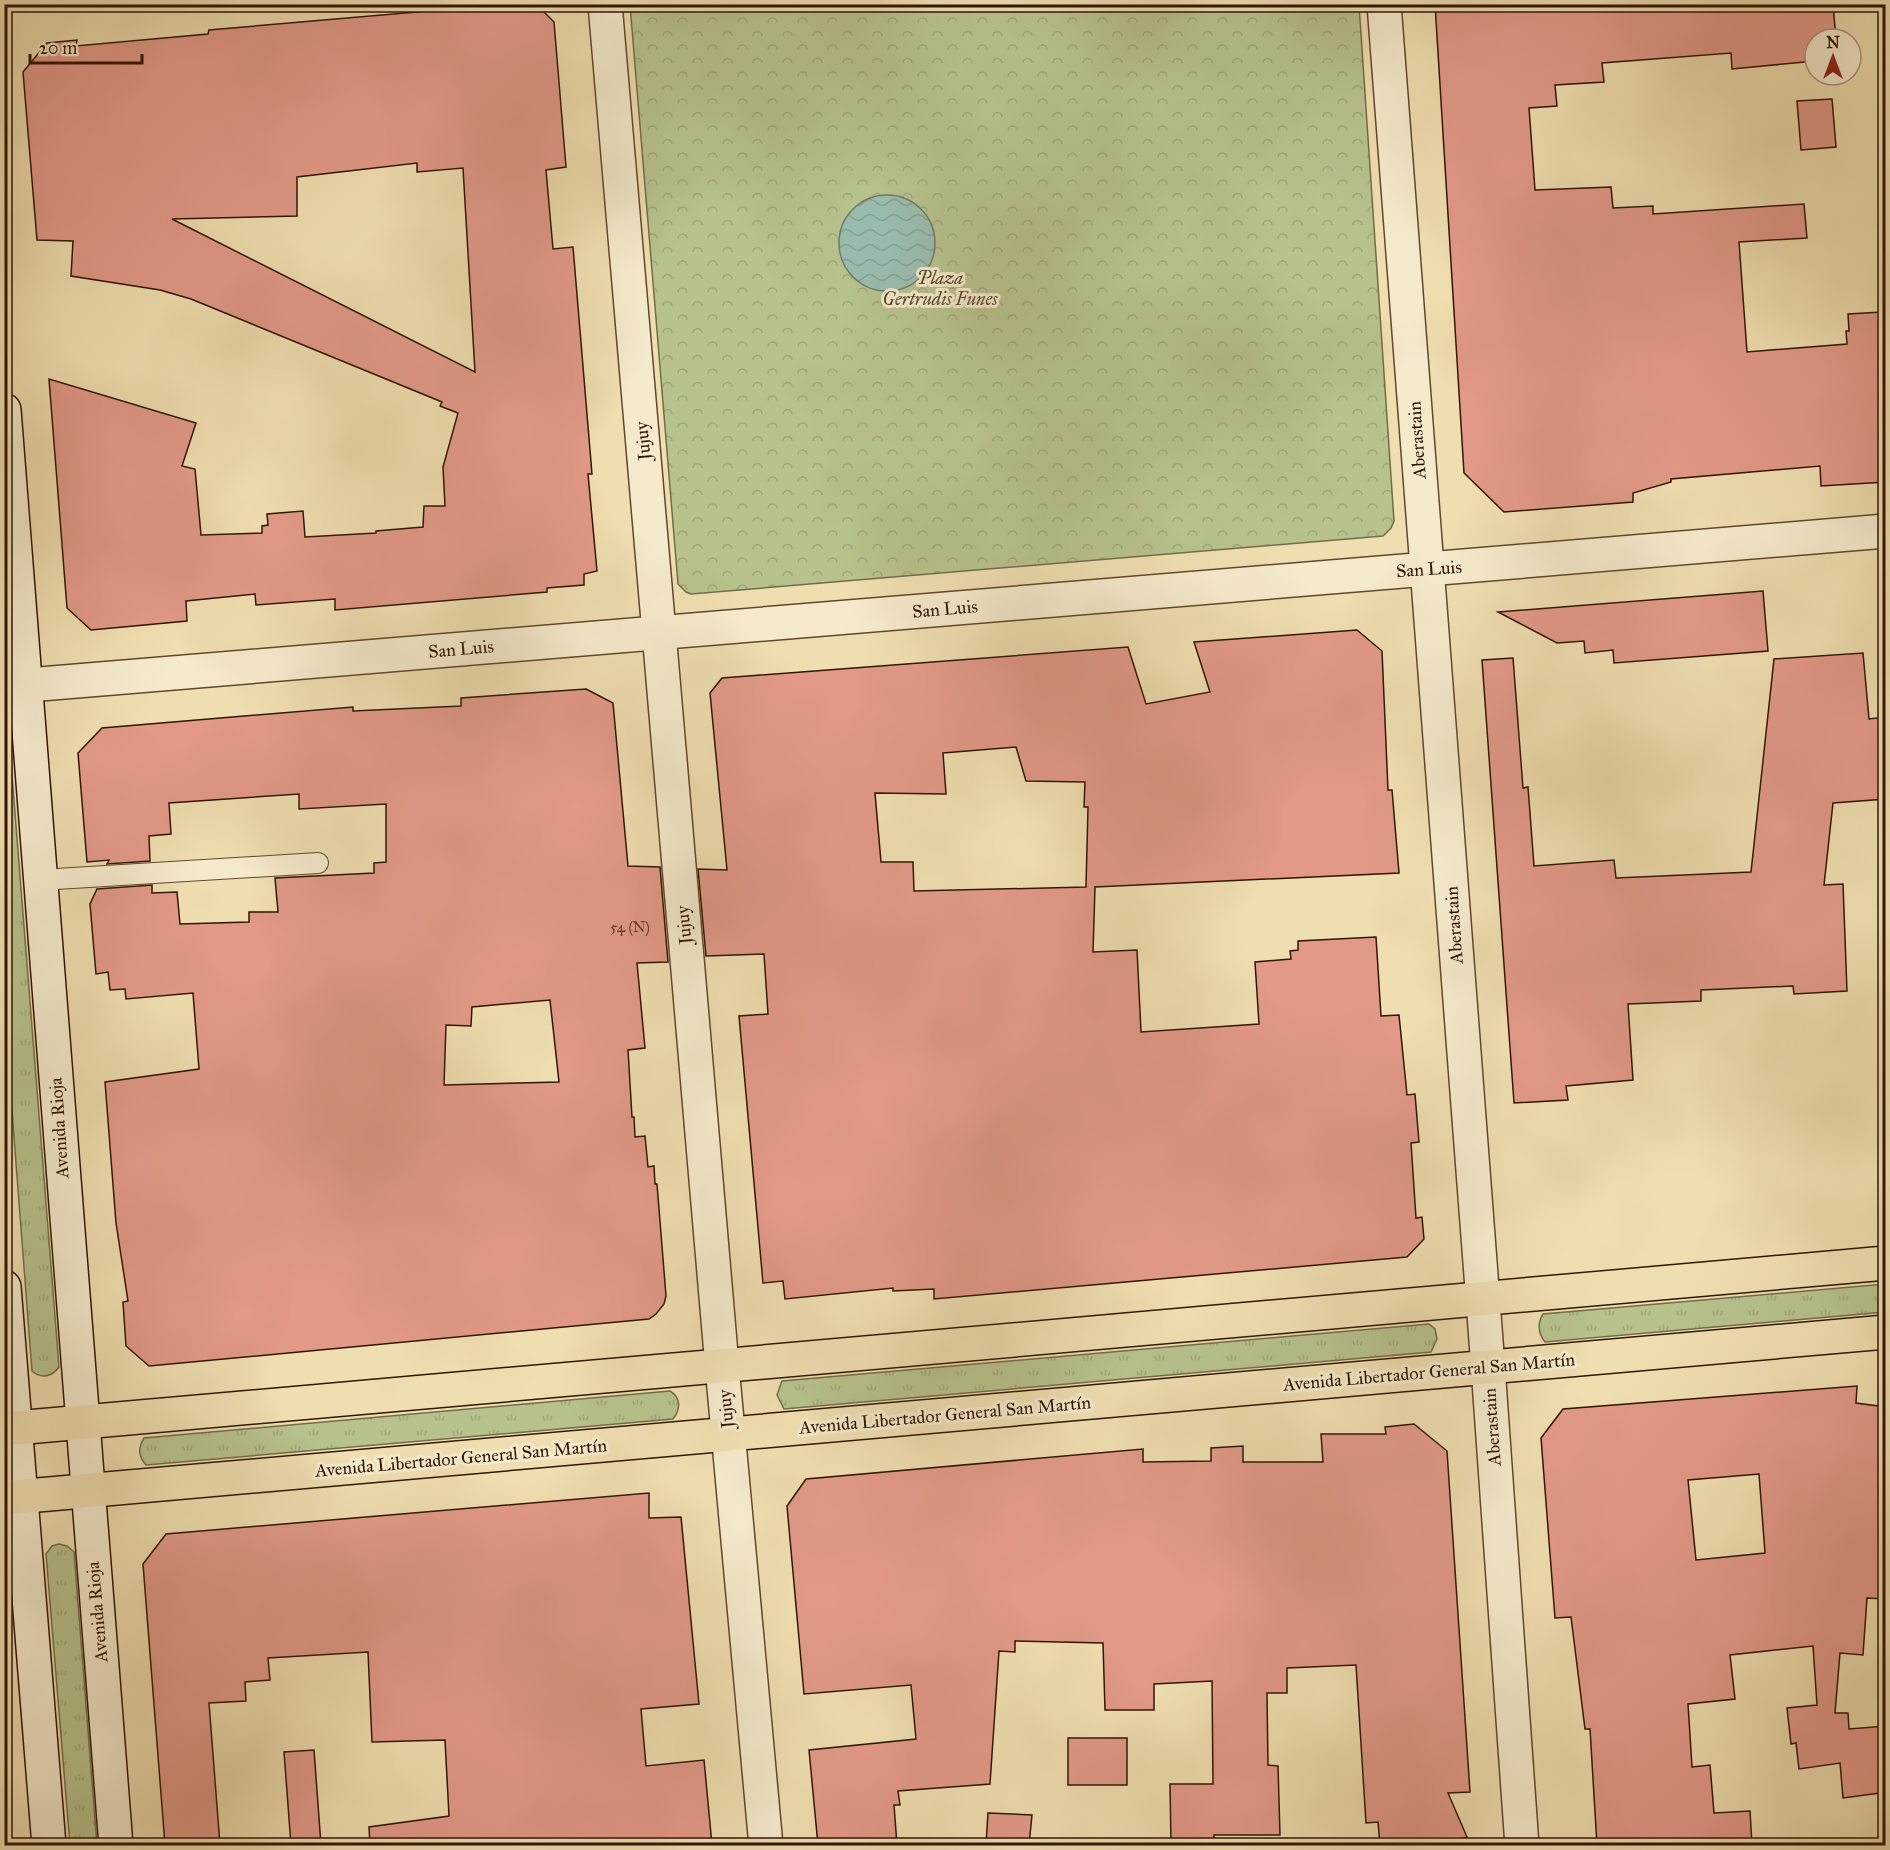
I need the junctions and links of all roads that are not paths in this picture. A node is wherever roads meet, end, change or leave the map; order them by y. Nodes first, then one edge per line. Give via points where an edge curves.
1 (605, 4) edge
2 (1384, 4) edge
3 (4, 410) edge
4 (1886, 531) edge
5 (1427, 569) junction
6 (659, 633) junction
7 (15, 686) edge
8 (318, 863) dead end
9 (40, 880) junction
10 (1886, 1263) edge
11 (4, 1287) edge
12 (1482, 1299) junction
13 (1886, 1332) edge
14 (722, 1366) junction
15 (1488, 1367) junction
16 (82, 1422) junction
17 (10, 1428) edge
18 (729, 1434) junction
19 (87, 1491) junction
20 (13, 1498) edge
21 (50, 1845) edge
22 (116, 1845) edge
23 (766, 1845) edge
24 (1522, 1845) edge

1 - 6 street, Jujuy
2 - 5 street, Aberastain
3 - 7 street, Avenida Rioja
4 - 5 street, San Luis
5 - 6 street, San Luis
5 - 12 street, Aberastain
6 - 7 street, San Luis
6 - 14 street, Jujuy
7 - 9 street, Avenida Rioja
8 - 9 lane
9 - 16 street, Avenida Rioja
10 - 12 main road
11 - 17 street
12 - 14 main road
12 - 15 street, Aberastain
13 - 15 main road, Avenida Libertador General San Martín
14 - 16 main road
14 - 18 street, Jujuy
15 - 18 main road, Avenida Libertador General San Martín
15 - 24 street, Aberastain
16 - 17 main road
16 - 19 street, Avenida Rioja
17 - 20 street
18 - 19 main road, Avenida Libertador General San Martín
18 - 23 street, Jujuy
19 - 20 main road, Avenida Libertador General San Martín
19 - 22 street, Avenida Rioja
20 - 21 street

